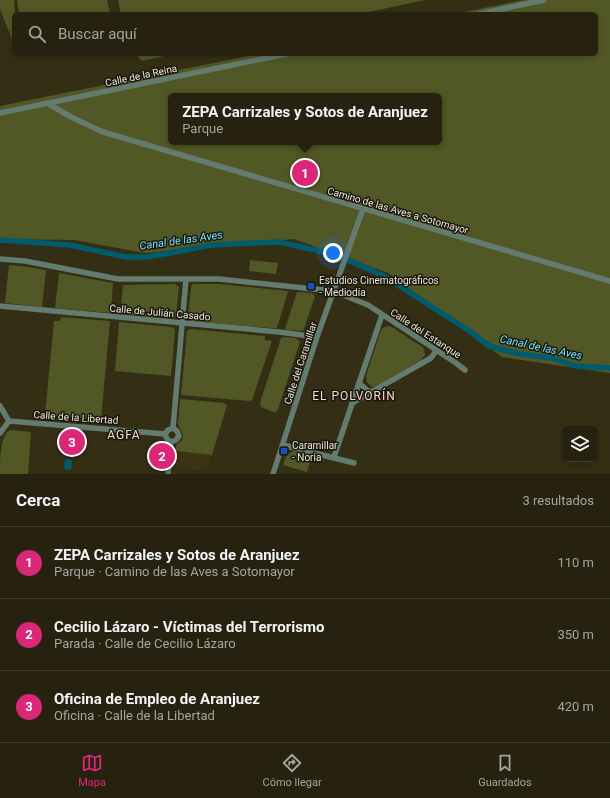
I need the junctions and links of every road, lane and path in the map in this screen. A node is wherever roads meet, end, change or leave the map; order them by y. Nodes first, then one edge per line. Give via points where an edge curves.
1 (544, 0) edge
2 (488, 12) edge
3 (276, 56) edge
4 (47, 103) junction
5 (0, 113) edge
6 (363, 209) junction
7 (0, 259) edge
8 (186, 279) junction
9 (610, 281) edge
10 (333, 291) junction
11 (0, 306) edge
12 (382, 315) junction
13 (182, 324) junction
14 (318, 337) junction
15 (436, 351) junction
16 (465, 370) dead end
17 (359, 384) junction
18 (372, 393) junction
19 (352, 403) junction
20 (0, 406) edge
21 (9, 421) junction
22 (173, 428) junction
23 (0, 433) edge
24 (165, 434) junction
25 (171, 442) junction
26 (283, 445) junction
27 (334, 457) junction
28 (354, 462) dead end
29 (168, 474) edge
30 (273, 474) edge

1 - 2 street
3 - 4 street, Calle de la Reina
4 - 5 street, Calle de la Reina
4 - 6 street, Camino de las Aves a Sotomayor via 103,132
6 - 9 street, Camino de las Aves a Sotomayor
6 - 10 street, Calle del Caramillar
7 - 8 street, Calle del Estanque via 25,261 118,279
8 - 10 street, Calle del Estanque via 219,279
8 - 13 street
10 - 12 street, Calle del Estanque via 368,305
10 - 14 street, Calle del Caramillar
11 - 13 street, Calle de Julián Casado
12 - 15 street, Calle del Estanque
12 - 17 street
13 - 14 street, Calle de Julián Casado
13 - 22 street
14 - 26 street, Calle del Caramillar
15 - 16 street, Calle del Estanque
15 - 18 street via 431,358
17 - 18 street
17 - 19 street
18 - 19 street
19 - 27 street
20 - 21 street
21 - 23 street
21 - 24 street, Calle de la Libertad
22 - 24 street
22 - 25 street via 179,436
24 - 25 street
25 - 29 street
26 - 27 street
26 - 30 street, Calle del Caramillar
27 - 28 street

